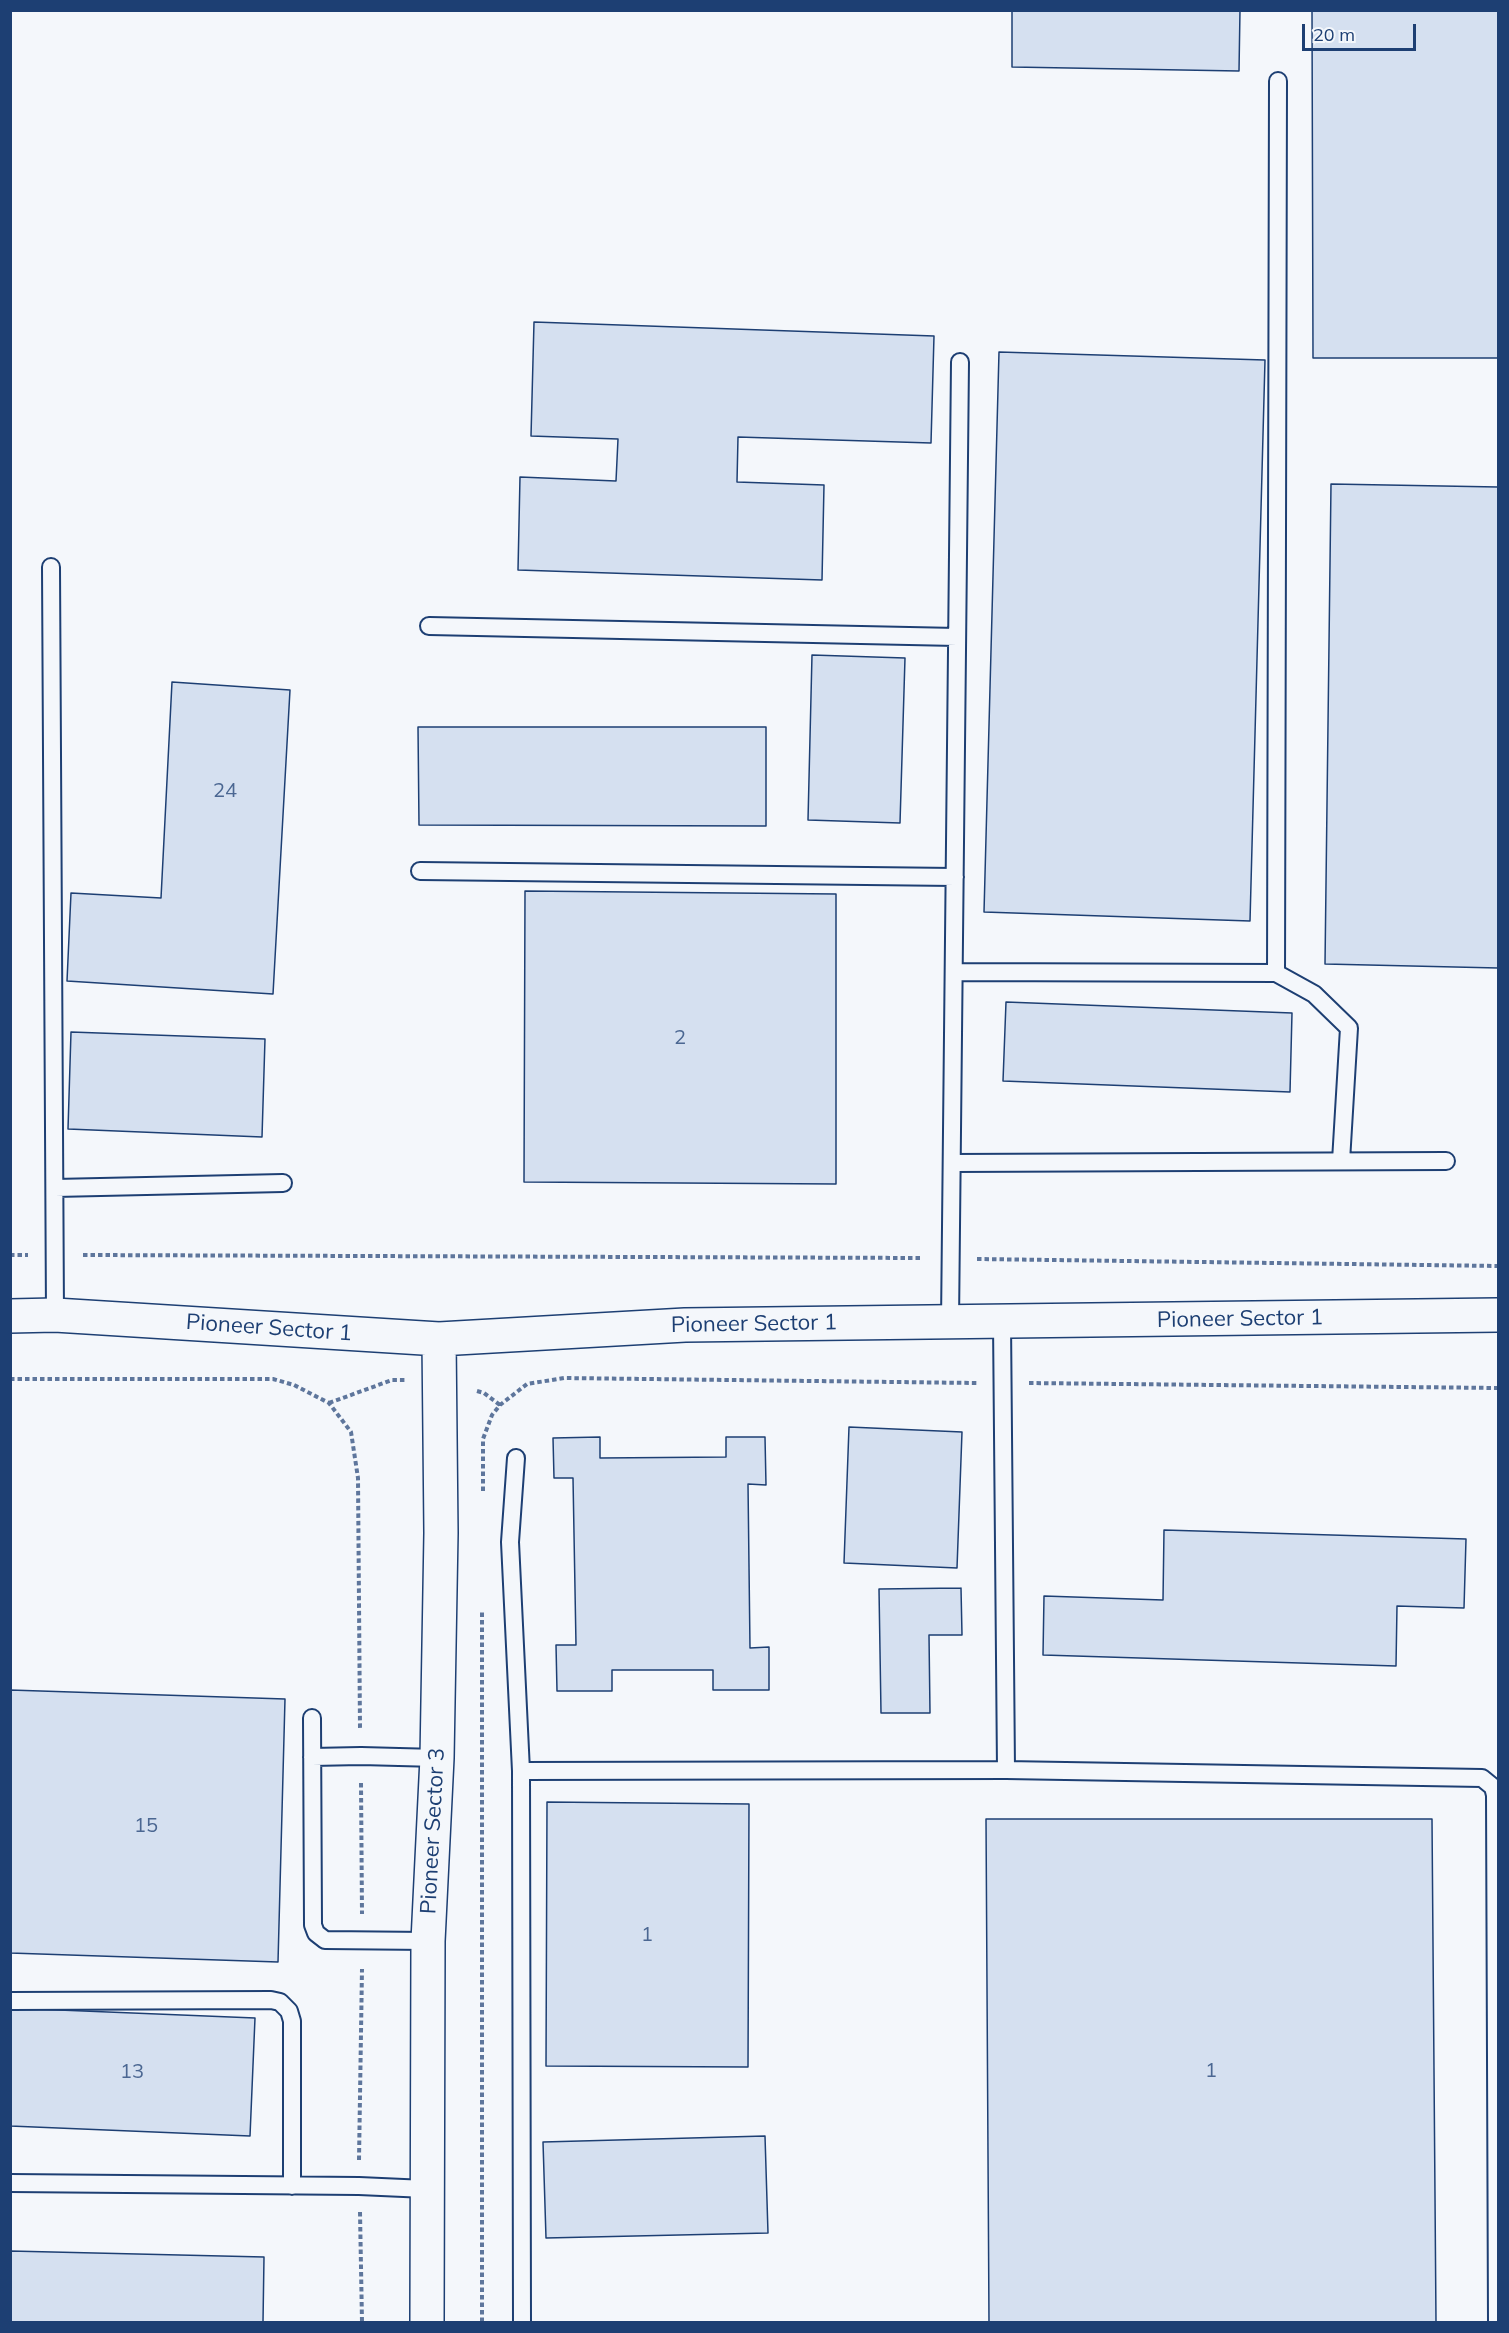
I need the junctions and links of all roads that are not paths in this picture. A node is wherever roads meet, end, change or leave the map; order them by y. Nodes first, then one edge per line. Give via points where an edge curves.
1 (1278, 81) dead end
2 (960, 362) dead end
3 (51, 567) dead end
4 (429, 626) dead end
5 (957, 637) junction
6 (420, 871) dead end
7 (955, 877) junction
8 (954, 972) junction
9 (1276, 973) junction
10 (1341, 1161) junction
11 (1446, 1161) dead end
12 (952, 1163) junction
13 (283, 1183) dead end
14 (55, 1188) junction
15 (55, 1315) junction
16 (1498, 1315) edge
17 (10, 1316) edge
18 (1002, 1322) junction
19 (950, 1323) junction
20 (439, 1339) junction
21 (516, 1458) dead end
22 (312, 1718) dead end
23 (312, 1757) junction
24 (437, 1758) junction
25 (1006, 1770) junction
26 (521, 1771) junction
27 (428, 1941) junction
28 (10, 2001) edge
29 (10, 2183) edge
30 (292, 2186) junction
31 (426, 2189) junction
32 (427, 2322) edge
33 (522, 2322) edge
34 (1497, 2322) edge

1 - 9 lane
2 - 5 lane
3 - 14 lane
4 - 5 lane
5 - 7 lane
6 - 7 lane
7 - 8 lane
8 - 9 lane
8 - 12 lane
9 - 10 lane via 1314,994 1349,1028
10 - 11 lane
10 - 12 lane
12 - 19 lane
13 - 14 lane
14 - 15 lane
15 - 17 street, Pioneer Sector 1
15 - 20 street, Pioneer Sector 1
16 - 18 street, Pioneer Sector 1
18 - 19 street, Pioneer Sector 1
18 - 25 lane
19 - 20 street, Pioneer Sector 1 via 685,1324
20 - 24 street, Pioneer Sector 3
21 - 26 lane via 510,1542
22 - 23 lane
23 - 24 lane
23 - 27 lane via 316,1934 325,1940
24 - 27 street, Pioneer Sector 3
25 - 26 lane
25 - 34 lane via 1468,1777 1488,1781 1495,1795
26 - 33 lane
27 - 31 street, Pioneer Sector 3
28 - 30 lane via 280,2002 292,2021
29 - 30 lane
30 - 31 lane
31 - 32 street, Pioneer Sector 3

